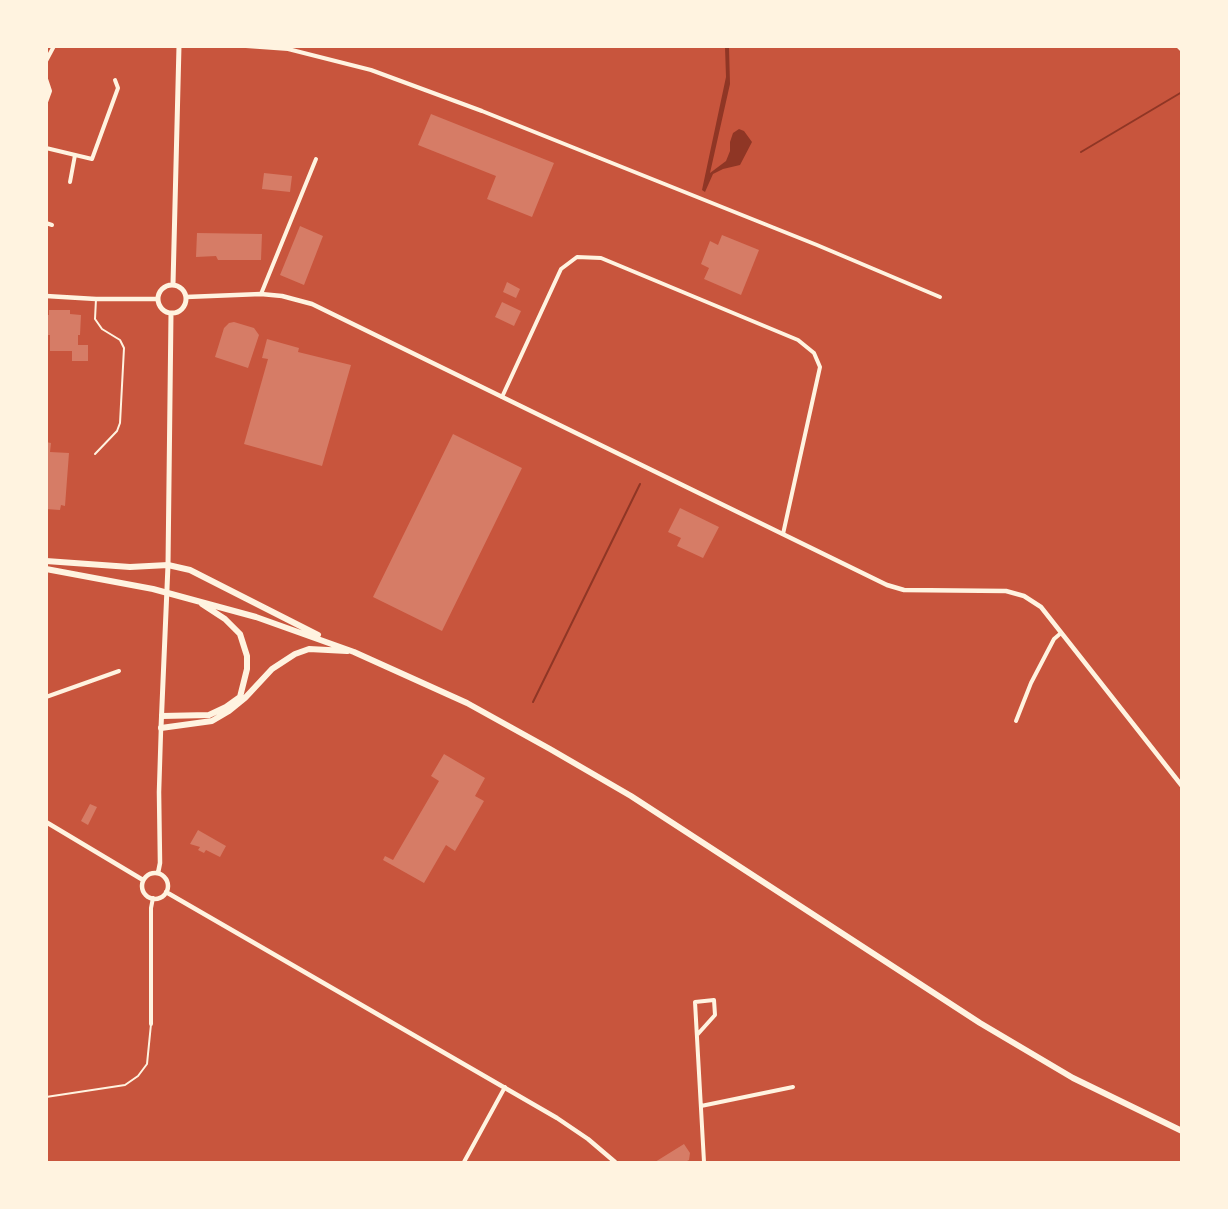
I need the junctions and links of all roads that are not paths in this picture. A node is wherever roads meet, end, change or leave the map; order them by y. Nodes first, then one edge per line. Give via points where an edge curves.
1 (54, 46) edge
2 (179, 46) edge
3 (246, 46) edge
4 (1178, 46) edge
5 (1182, 50) edge
6 (46, 61) edge
7 (46, 79) edge
8 (115, 80) dead end
9 (46, 102) edge
10 (46, 148) edge
11 (75, 155) junction
12 (316, 159) dead end
13 (70, 182) dead end
14 (46, 224) edge
15 (52, 225) dead end
16 (172, 284) junction
17 (261, 294) junction
18 (46, 296) edge
19 (186, 297) junction
20 (940, 297) dead end
21 (96, 299) junction
22 (157, 299) junction
23 (171, 313) junction
24 (502, 397) junction
25 (95, 454) dead end
26 (783, 534) junction
27 (46, 561) edge
28 (168, 565) junction
29 (46, 569) edge
30 (194, 599) junction
31 (1061, 633) junction
32 (340, 646) junction
33 (354, 652) junction
34 (119, 671) dead end
35 (46, 697) edge
36 (162, 716) junction
37 (1016, 721) dead end
38 (161, 728) junction
39 (1182, 786) edge
40 (46, 822) edge
41 (158, 873) junction
42 (143, 880) junction
43 (166, 892) junction
44 (153, 898) junction
45 (151, 1024) joint
46 (697, 1035) junction
47 (505, 1087) junction
48 (793, 1088) dead end
49 (46, 1097) edge
50 (701, 1106) junction
51 (1182, 1131) edge
52 (464, 1162) edge
53 (615, 1162) edge
54 (704, 1162) edge

1 - 6 street
2 - 16 main road
3 - 20 street via 288,49 371,70 482,111
4 - 5 street
7 - 9 street via 50,90
8 - 11 street via 118,88 92,159
10 - 11 street
11 - 13 street
12 - 17 street
14 - 15 street
16 - 19 main road via 181,287
16 - 22 main road via 162,289
17 - 19 street
17 - 24 street via 312,304
18 - 21 street
19 - 23 main road via 182,309
21 - 22 street
21 - 25 lane via 94,319 124,348 120,423
22 - 23 main road via 162,309
23 - 28 main road
24 - 26 street
24 - 26 street via 561,269 577,257 601,258 798,340 814,353 820,367
26 - 31 street via 896,588 1017,593 1041,608
27 - 28 main road via 130,567
28 - 32 main road via 201,575
28 - 36 main road
29 - 30 main road
30 - 32 main road
30 - 36 main road via 240,634 247,656 240,697 209,716
31 - 37 street via 1031,683
31 - 39 street
32 - 33 main road
33 - 38 main road via 320,648 295,654 212,721
33 - 51 main road via 458,699 559,753 980,1023 1073,1078
34 - 35 street
36 - 38 main road
38 - 41 street
40 - 42 street
41 - 42 street
41 - 43 street via 167,879
42 - 44 street via 144,893
43 - 44 street
43 - 47 street
44 - 45 street
45 - 49 lane via 147,1064 138,1076 125,1085
46 - 46 street via 695,1002 714,1000 715,1015
46 - 50 street
47 - 52 street
47 - 53 street via 580,1134
48 - 50 street
50 - 54 street

